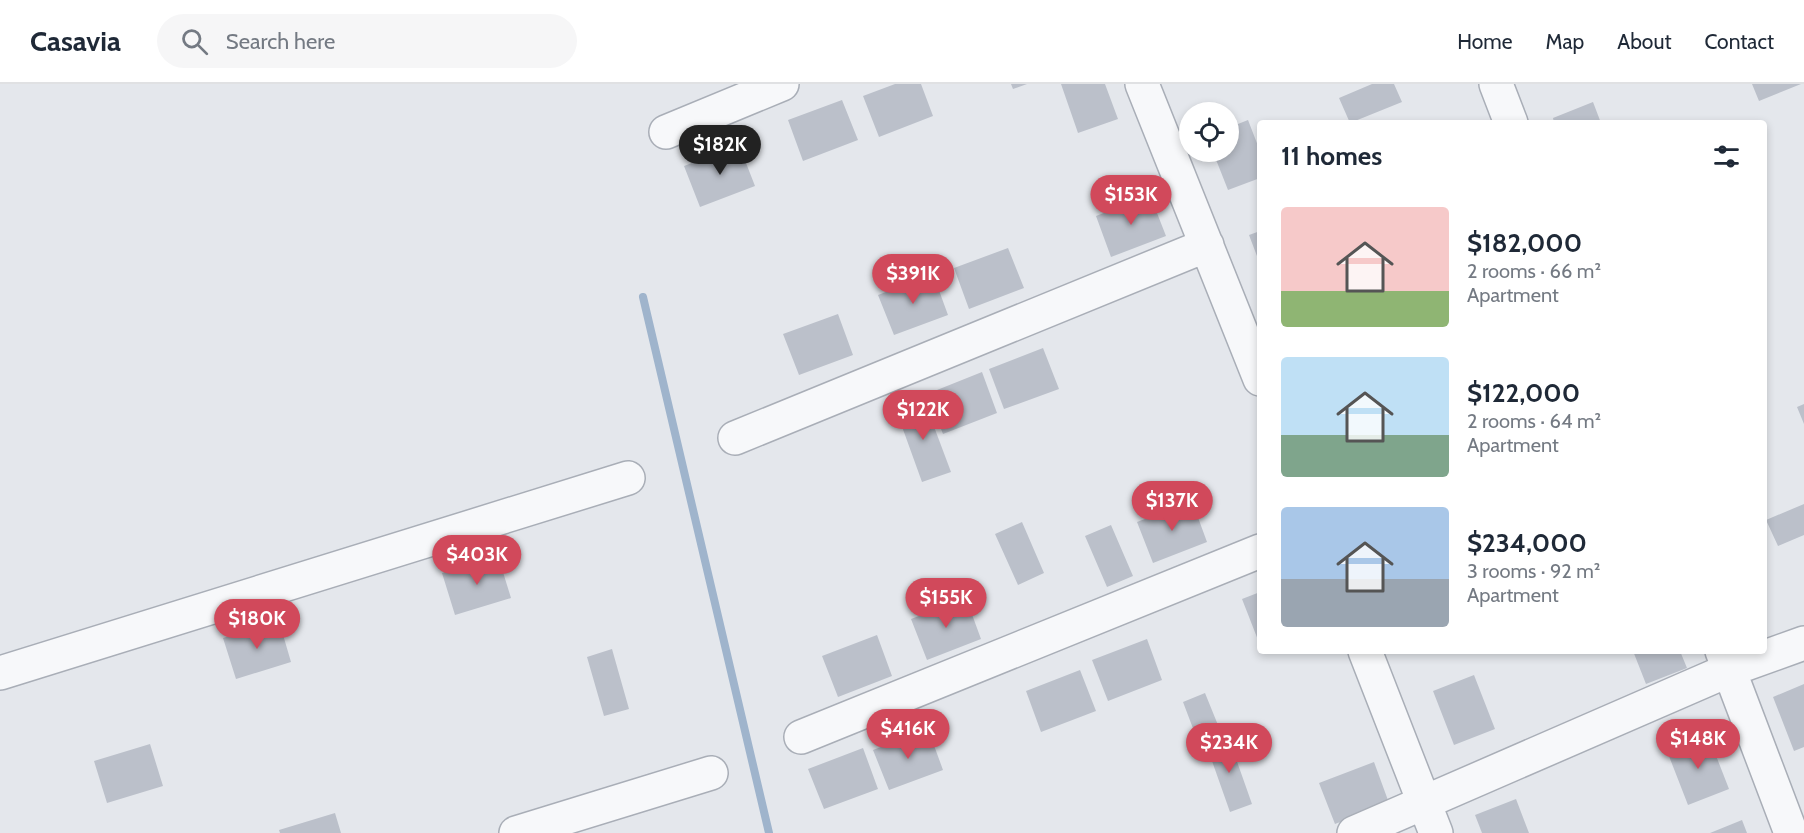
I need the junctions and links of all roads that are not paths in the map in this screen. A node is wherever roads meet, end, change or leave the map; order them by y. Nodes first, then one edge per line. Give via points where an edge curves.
1 (782, 84) edge
2 (1142, 84) edge
3 (1501, 86) edge
4 (1510, 120) edge
5 (666, 132) dead end
6 (1207, 245) junction
7 (1257, 371) edge
8 (735, 438) dead end
9 (628, 478) dead end
10 (1257, 552) edge
11 (1804, 643) edge
12 (1767, 652) edge
13 (1366, 654) edge
14 (1756, 654) edge
15 (1726, 661) edge
16 (0, 673) edge
17 (801, 737) dead end
18 (711, 773) dead end
19 (1424, 804) junction
20 (516, 833) edge
21 (1354, 833) edge
22 (1436, 833) edge
23 (1791, 833) edge

1 - 5 street
2 - 6 street
3 - 4 street
6 - 7 street
6 - 8 street
9 - 16 street
10 - 17 street
11 - 12 street
13 - 19 street
14 - 15 street
15 - 19 street
15 - 23 street
18 - 20 street
19 - 21 street
19 - 22 street

